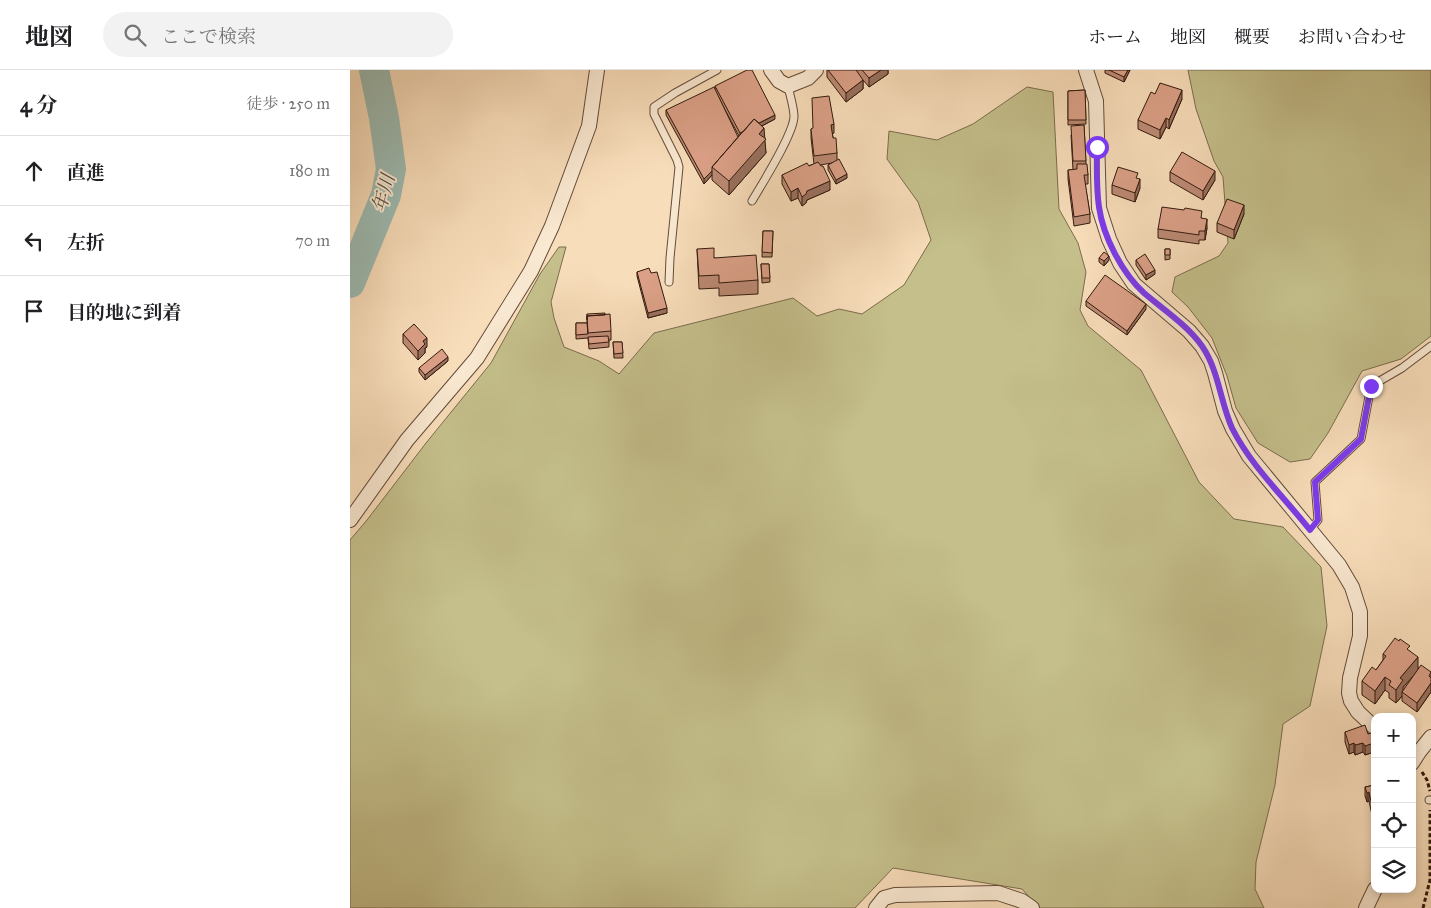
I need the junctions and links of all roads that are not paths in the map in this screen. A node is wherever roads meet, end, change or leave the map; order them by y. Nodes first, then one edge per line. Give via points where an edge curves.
1 (597, 70) edge
2 (717, 70) edge
3 (771, 70) edge
4 (816, 70) edge
5 (1086, 70) edge
6 (788, 86) junction
7 (752, 201) dead end
8 (669, 282) dead end
9 (1431, 346) edge
10 (350, 520) edge
11 (1310, 530) junction
12 (1371, 724) edge
13 (1431, 738) edge
14 (1415, 758) edge
15 (1373, 893) edge
16 (876, 908) edge
17 (1032, 908) edge
18 (1366, 908) edge

1 - 10 street via 589,126 552,226 531,271 477,358 407,440
2 - 8 lane via 654,107 654,114 679,167
3 - 6 street via 779,81
4 - 6 street via 808,78
5 - 11 street via 1096,101 1099,208 1120,263 1134,284 1202,346 1211,361 1233,429 1250,456
6 - 7 lane via 794,116 792,126
9 - 11 lane via 1371,386 1361,439 1315,482 1318,520
11 - 12 street via 1339,565 1355,596 1360,612 1360,636 1349,693 1358,712
13 - 14 street
15 - 18 street
16 - 17 street via 884,898 895,895 982,892 1003,894

